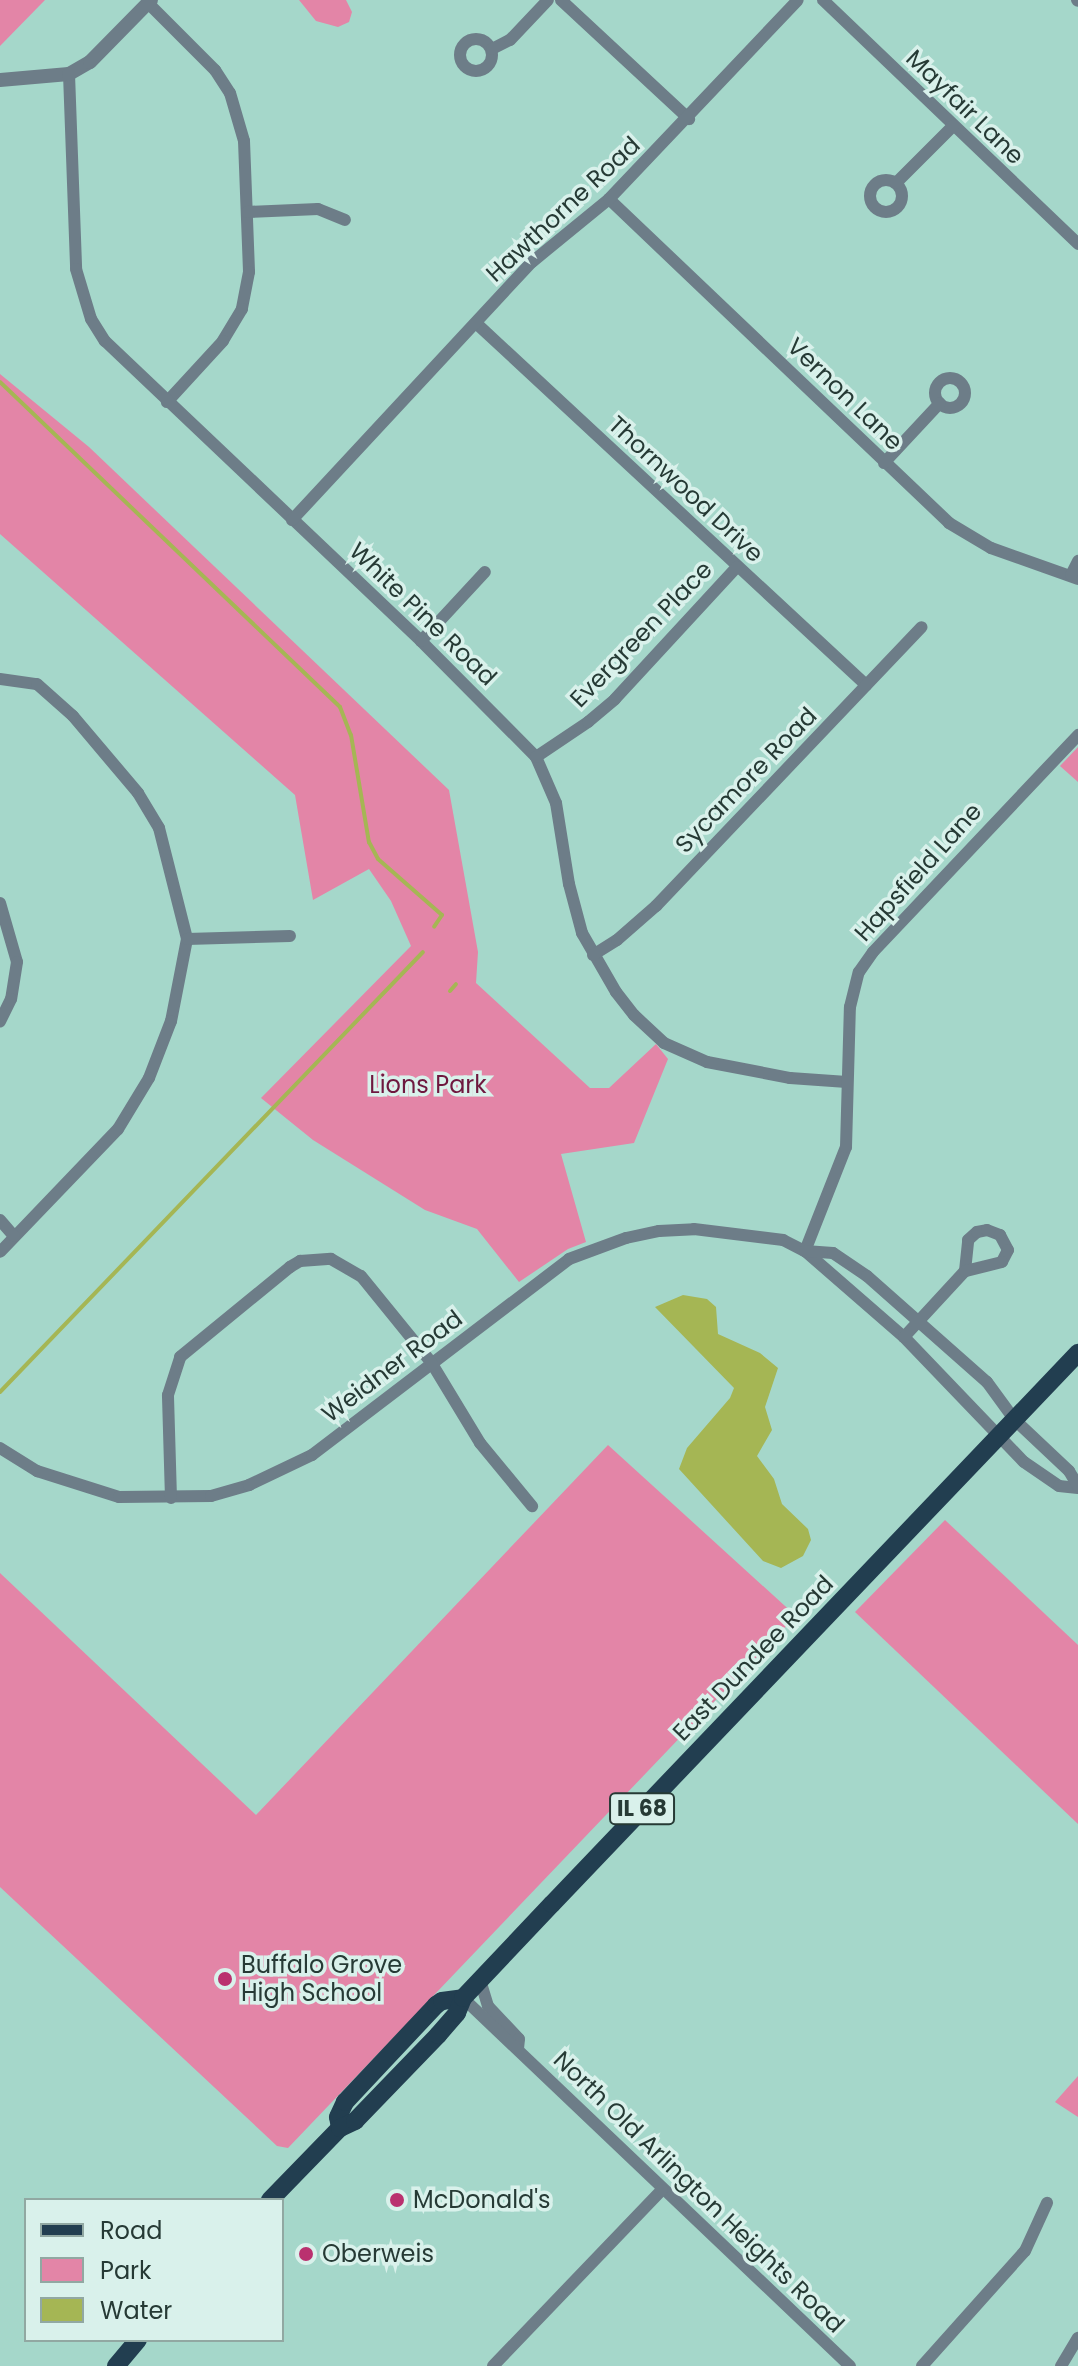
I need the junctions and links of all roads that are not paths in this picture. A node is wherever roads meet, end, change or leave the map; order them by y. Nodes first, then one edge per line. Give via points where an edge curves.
1 (548, 0) edge
2 (561, 0) edge
3 (798, 0) edge
4 (823, 0) edge
5 (150, 1) edge
6 (492, 49) dead end
7 (69, 74) junction
8 (0, 80) edge
9 (689, 119) junction
10 (953, 126) junction
11 (896, 183) dead end
12 (609, 199) junction
13 (247, 212) junction
14 (345, 220) dead end
15 (1078, 244) edge
16 (477, 324) junction
17 (167, 402) junction
18 (940, 403) dead end
19 (884, 463) junction
20 (292, 520) junction
21 (1078, 561) edge
22 (737, 567) junction
23 (485, 572) dead end
24 (1074, 577) edge
25 (922, 627) dead end
26 (421, 641) junction
27 (0, 679) edge
28 (866, 685) junction
29 (1078, 735) edge
30 (536, 757) junction
31 (0, 903) edge
32 (290, 936) dead end
33 (187, 939) junction
34 (593, 955) junction
35 (0, 1022) edge
36 (847, 1082) junction
37 (0, 1220) edge
38 (14, 1236) junction
39 (805, 1251) junction
40 (0, 1252) edge
41 (965, 1271) dead end
42 (921, 1320) junction
43 (904, 1337) junction
44 (1078, 1353) edge
45 (431, 1362) junction
46 (1014, 1419) junction
47 (998, 1436) junction
48 (0, 1448) edge
49 (1078, 1487) edge
50 (171, 1498) junction
51 (532, 1506) dead end
52 (480, 1980) junction
53 (463, 1998) junction
54 (518, 2049) junction
55 (662, 2190) junction
56 (272, 2198) edge
57 (1047, 2203) dead end
58 (1078, 2338) edge
59 (136, 2342) edge
60 (120, 2361) edge
61 (102, 2366) edge
62 (493, 2366) edge
63 (850, 2366) edge
64 (922, 2366) edge
65 (1061, 2366) edge

1 - 6 street via 510,40
2 - 9 street
3 - 9 street, Hawthorne Road
4 - 10 street, Mayfair Lane
5 - 7 street via 90,62
5 - 13 street via 230,93 244,141
7 - 8 street
7 - 17 street, White Pine Road via 81,295 105,341
9 - 12 street, Hawthorne Road
10 - 11 street
10 - 15 street, Mayfair Lane
12 - 16 street, Hawthorne Road via 532,262
12 - 19 street, Vernon Lane
13 - 14 street via 318,209
13 - 17 street via 249,272 242,309 223,341
16 - 20 street, Hawthorne Road
16 - 22 street, Thornwood Drive
17 - 20 street, White Pine Road
18 - 19 street
19 - 24 street, Vernon Lane via 969,536
20 - 26 street, White Pine Road
21 - 24 street
22 - 28 street, Thornwood Drive
22 - 30 street, Evergreen Place via 615,699
23 - 26 street
25 - 28 street, Sycamore Road
26 - 30 street, White Pine Road
27 - 33 street via 37,684 73,716 138,793 159,828
28 - 34 street, Sycamore Road via 656,906
29 - 36 street, Hapsfield Lane via 859,972 850,1007
30 - 34 street, White Pine Road via 556,803 575,911
31 - 35 street via 17,962 11,999
32 - 33 street
33 - 38 street via 171,1021 149,1078 118,1129
34 - 36 street, White Pine Road via 634,1015 682,1053 790,1078
36 - 39 street, Hapsfield Lane via 846,1147
37 - 38 street
38 - 40 street
39 - 42 street, Weidner Road via 833,1253
39 - 43 street, Weidner Road
39 - 45 street, Weidner Road via 783,1240 694,1229 626,1238 569,1259
41 - 42 street
42 - 43 street
42 - 46 street, Weidner Road via 998,1394
43 - 47 street, Weidner Road
44 - 46 main road, East Dundee Road / IL 68
45 - 50 street, Weidner Road via 312,1455 249,1485 211,1496
45 - 50 street via 353,1269 331,1259 300,1261 180,1357 168,1395
45 - 51 street via 480,1443
46 - 47 main road, East Dundee Road / IL 68
46 - 49 street, Weidner Road via 1069,1471
47 - 49 street, Weidner Road via 1059,1486
47 - 52 main road, East Dundee Road / IL 68
48 - 50 street, Weidner Road via 67,1483 119,1497
52 - 53 main road, East Dundee Road / IL 68
52 - 54 street, North Old Arlington Heights Road via 488,2006 519,2039
53 - 54 street, North Old Arlington Heights Road
53 - 56 main road, East Dundee Road / IL 68 via 452,2020 417,2057
54 - 55 street, North Old Arlington Heights Road
55 - 62 street
55 - 63 street, North Old Arlington Heights Road
57 - 64 street via 1025,2251
58 - 65 street
59 - 60 main road
60 - 61 main road

